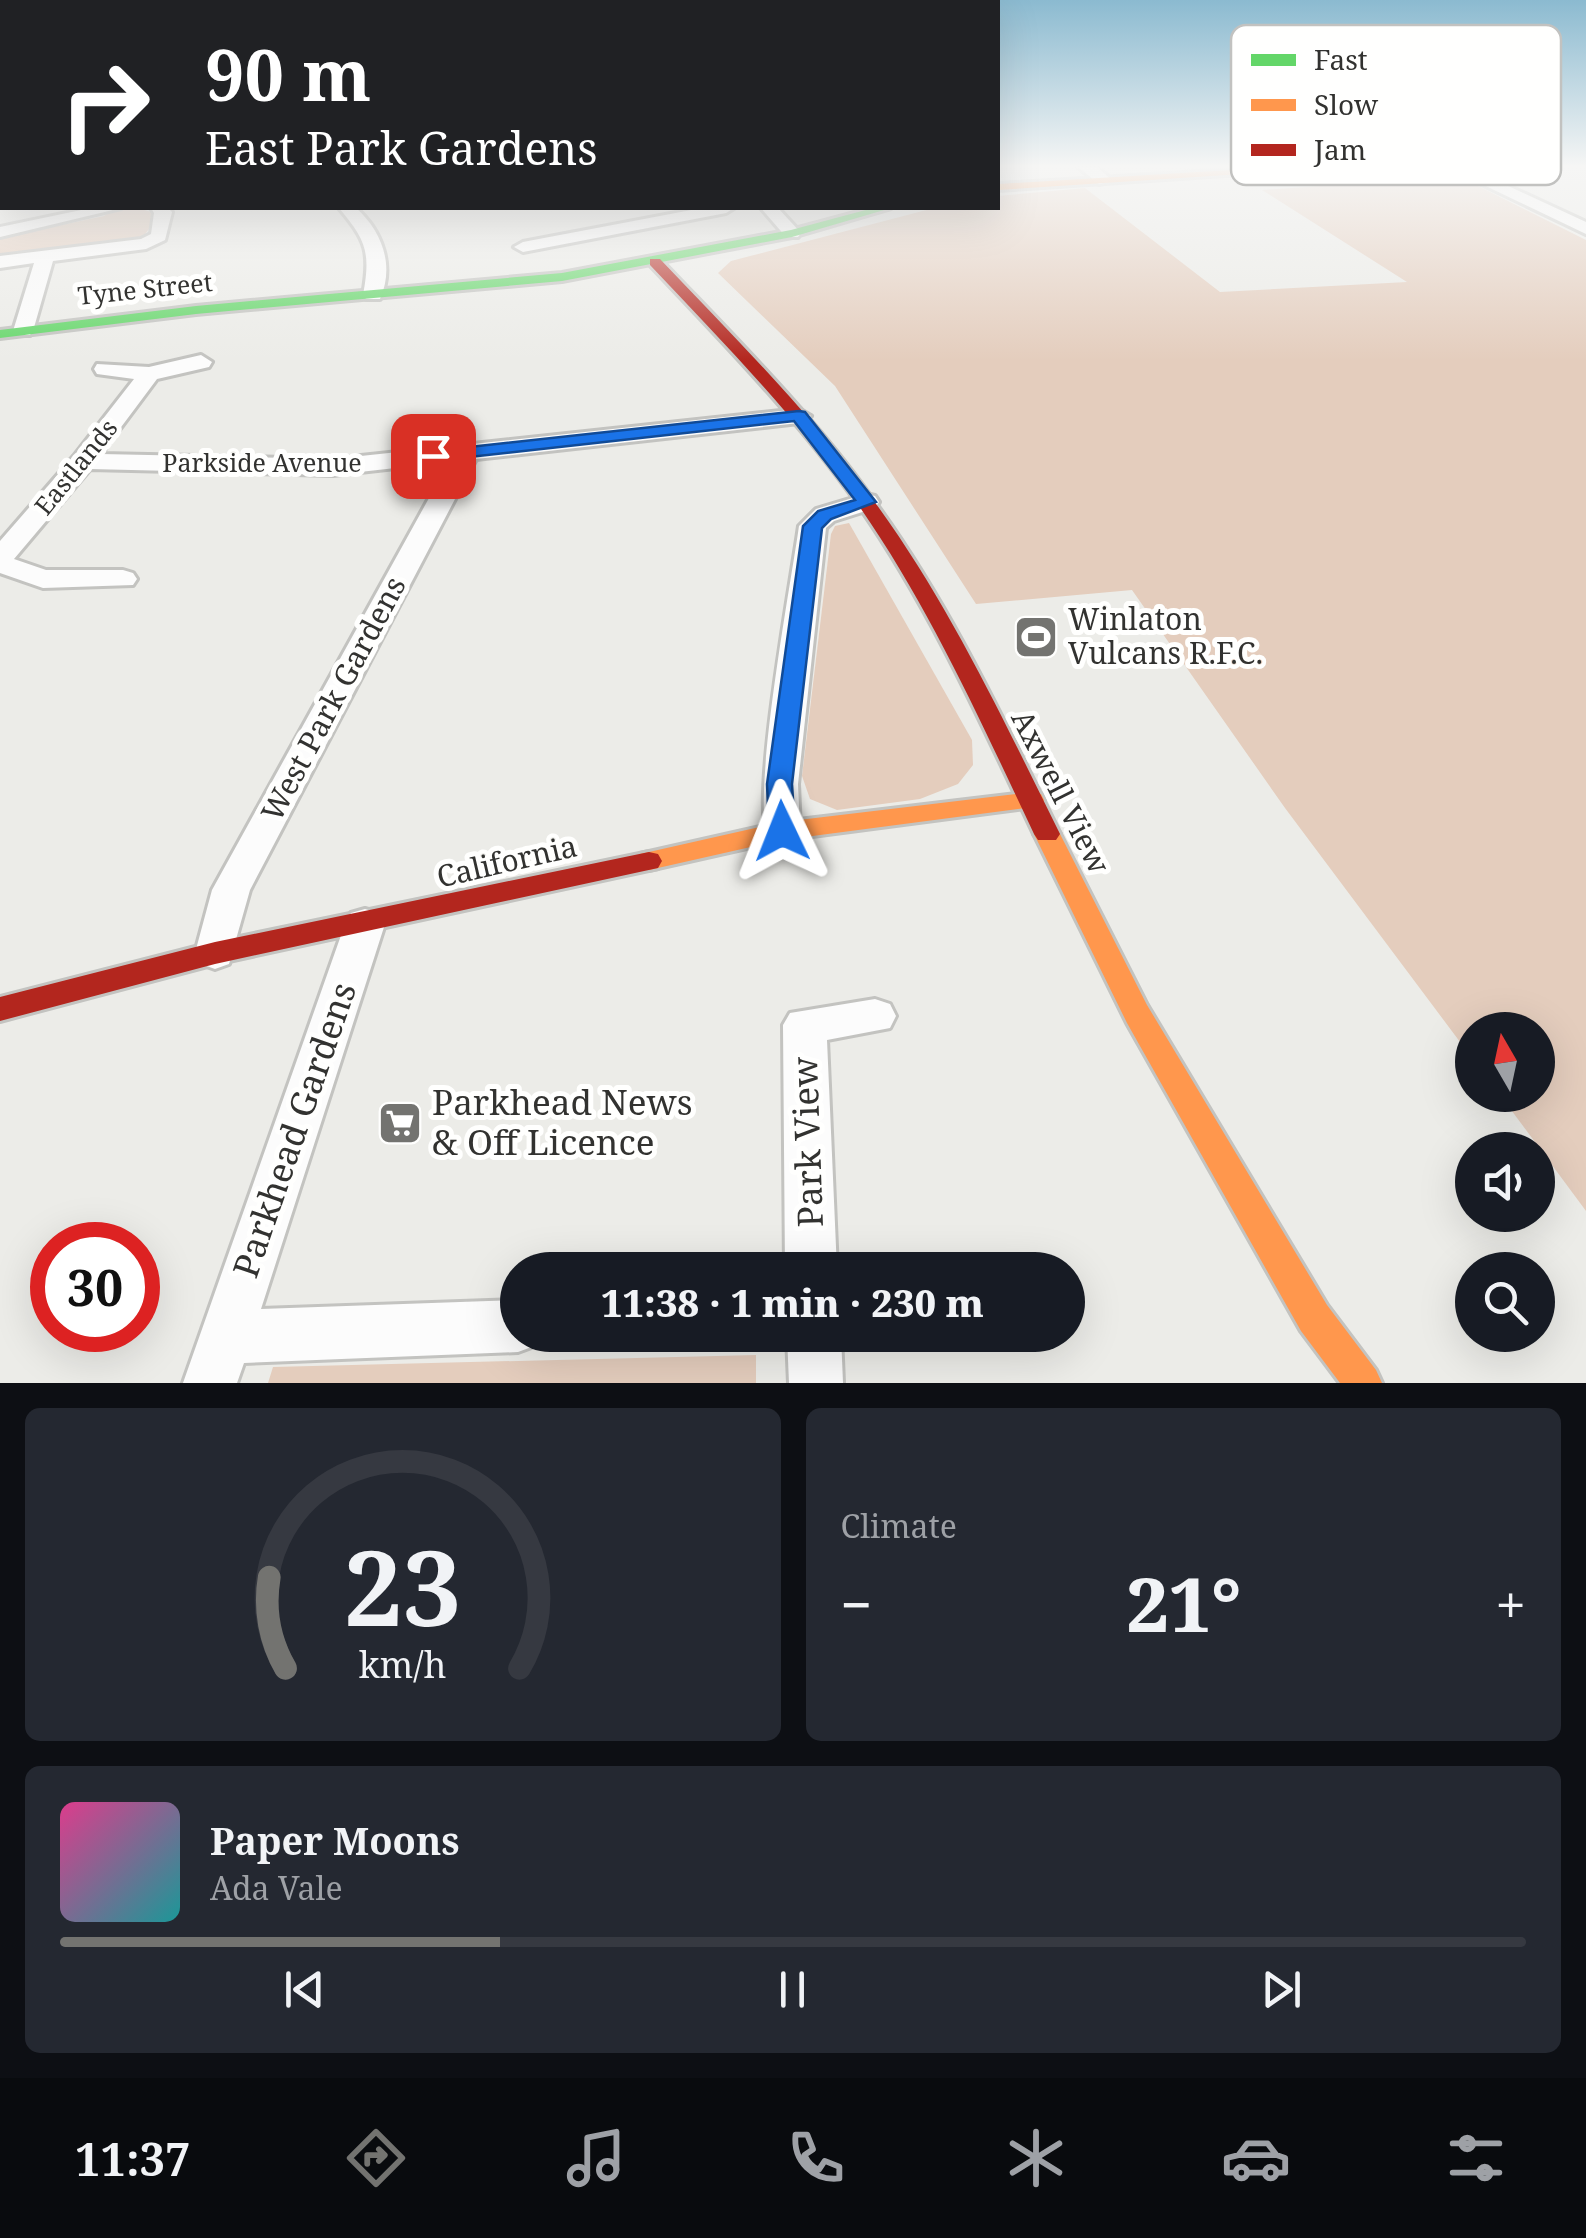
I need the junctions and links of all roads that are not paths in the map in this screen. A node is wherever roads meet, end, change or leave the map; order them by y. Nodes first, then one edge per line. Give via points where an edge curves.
1 (161, 232) edge
2 (370, 232) edge
3 (603, 232) edge
4 (797, 232) edge
5 (792, 233) joint
6 (523, 247) dead end
7 (44, 258) junction
8 (0, 262) edge
9 (655, 262) junction
10 (373, 295) junction
11 (11, 332) edge
12 (200, 362) dead end
13 (105, 370) dead end
14 (149, 374) junction
15 (799, 416) junction
16 (467, 452) junction
17 (83, 461) junction
18 (866, 502) junction
19 (0, 560) edge
20 (123, 578) dead end
21 (1032, 800) junction
22 (782, 831) junction
23 (365, 924) junction
24 (215, 953) junction
25 (0, 1010) edge
26 (875, 1016) dead end
27 (811, 1252) edge
28 (500, 1328) edge
29 (815, 1352) edge
30 (218, 1360) edge
31 (816, 1383) edge
32 (1364, 1383) edge

1 - 7 street via 152,241
2 - 10 street via 379,267
3 - 6 street
4 - 5 street, Tyne Street
5 - 9 street, Tyne Street
7 - 8 street
7 - 11 street
9 - 10 street, Tyne Street
9 - 15 street, Axwell View
10 - 11 street, Tyne Street
12 - 14 street, Eastlands
13 - 14 street, Eastlands
14 - 17 street, Eastlands
15 - 16 street, Parkside Avenue
15 - 18 street, Axwell View
16 - 17 street, Parkside Avenue via 333,467
16 - 24 street, West Park Gardens via 231,890
17 - 19 street, Eastlands
18 - 21 street, Axwell View via 914,574
18 - 22 street via 824,515 813,526 780,784
19 - 20 street, Eastlands via 43,579
21 - 22 street, California
21 - 32 street, Axwell View via 1137,1014 1314,1318
22 - 23 street, California
23 - 24 street, California
23 - 30 street, Parkhead Gardens
24 - 25 street, California
26 - 27 street, Park View via 805,1025
28 - 30 street, Parkhead Gardens
29 - 31 street

